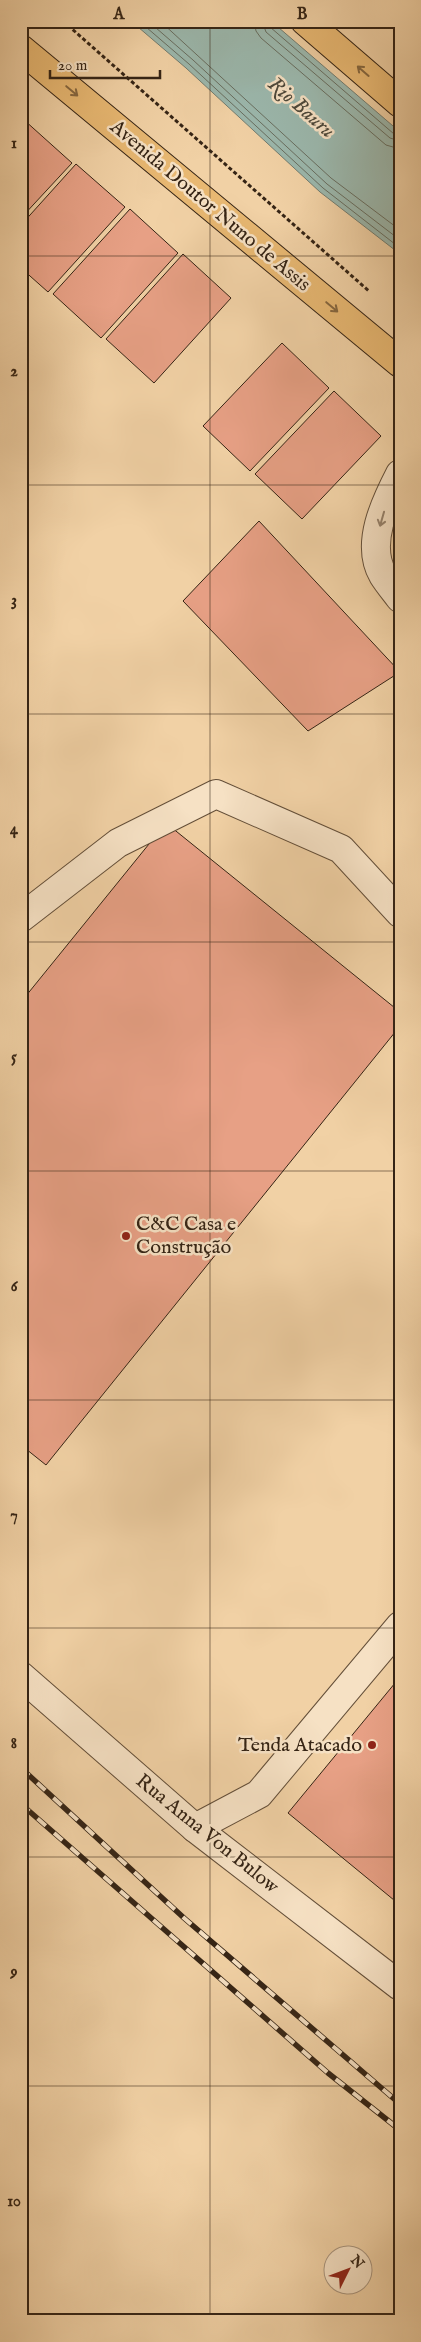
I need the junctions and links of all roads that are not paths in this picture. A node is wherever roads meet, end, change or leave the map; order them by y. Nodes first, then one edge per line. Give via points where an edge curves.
1 (306, 21) edge
2 (21, 49) edge
3 (400, 103) edge
4 (400, 363) edge
5 (400, 474) edge
6 (400, 598) edge
7 (400, 913) edge
8 (21, 918) edge
9 (400, 1626) edge
10 (21, 1676) edge
11 (195, 1828) junction
12 (400, 1986) edge

3 -> 1 main road
2 -> 4 main road, Avenida Doutor Nuno de Assis
5 -> 6 street via 388,497 375,543 382,574
7 - 8 street via 342,849 216,794 118,843
9 - 11 street via 259,1794
10 - 11 street, Rua Anna Von Bulow
11 - 12 street, Rua Anna Von Bulow

